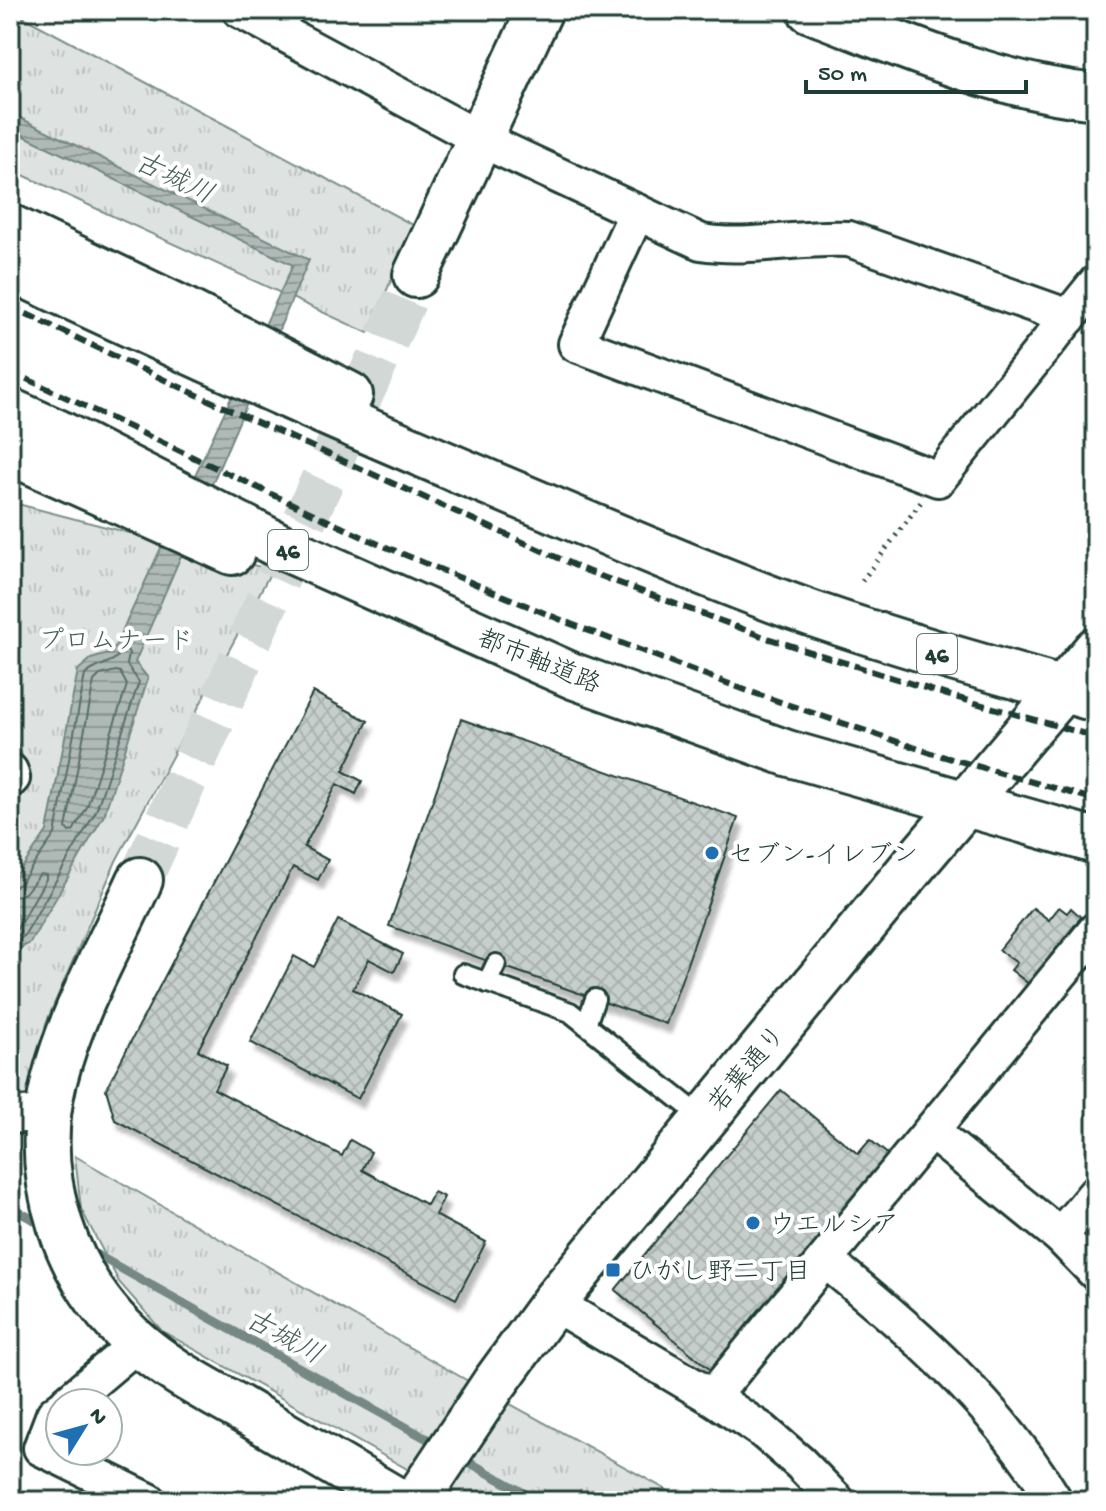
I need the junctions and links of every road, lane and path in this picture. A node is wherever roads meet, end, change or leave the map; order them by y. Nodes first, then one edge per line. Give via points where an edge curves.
1 (240, 10) edge
2 (540, 10) edge
3 (810, 10) edge
4 (886, 24) edge
5 (1096, 97) edge
6 (480, 139) junction
7 (637, 212) junction
8 (10, 227) edge
9 (10, 268) edge
10 (416, 275) tunnel mouth
11 (1096, 283) edge
12 (1069, 317) junction
13 (10, 411) edge
14 (10, 452) edge
15 (426, 457) junction
16 (938, 479) junction
17 (862, 581) dead end
18 (1096, 650) edge
19 (573, 676) junction
20 (1080, 695) edge
21 (10, 771) edge
22 (10, 780) edge
23 (964, 805) junction
24 (1096, 841) edge
25 (140, 880) tunnel mouth
26 (1096, 930) edge
27 (496, 964) dead end
28 (463, 974) dead end
29 (487, 983) junction
30 (595, 999) dead end
31 (586, 1025) junction
32 (30, 1114) edge
33 (704, 1119) junction
34 (932, 1132) junction
35 (1096, 1193) edge
36 (1060, 1236) junction
37 (825, 1260) junction
38 (1096, 1273) edge
39 (553, 1303) junction
40 (138, 1343) junction
41 (86, 1387) edge
42 (712, 1397) junction
43 (80, 1467) edge
44 (149, 1501) edge
45 (398, 1501) edge
46 (416, 1501) edge
47 (837, 1501) edge
48 (1055, 1501) edge

1 - 6 street
2 - 6 main road
3 - 4 main road
4 - 5 main road via 1013,82
6 - 7 street
6 - 10 main road
7 - 12 street via 701,242 725,246 849,239
7 - 16 street via 576,344
8 - 15 main road, 46 via 370,407
9 - 15 main road, 46
11 - 12 street
12 - 16 street
13 - 19 main road, 都市軸道路 / 46 via 280,546
14 - 19 main road, 46 via 272,570
15 - 20 main road, 46 via 811,613
16 - 17 path
18 - 20 main road, 若葉通り
19 - 23 main road, 都市軸道路 / 46 via 787,753
20 - 23 main road, 若葉通り
21 - 22 street
23 - 24 main road, 都市軸道路 / 46
23 - 33 main road, 若葉通り
25 - 32 main road via 70,1031 54,1081
26 - 34 street
27 - 29 lane
28 - 29 lane
29 - 31 lane via 570,1012
30 - 31 lane
31 - 33 lane
32 - 40 main road via 46,1136 51,1194 68,1252 96,1298
33 - 39 main road, 若葉通り
34 - 36 street
34 - 37 street
35 - 36 street
36 - 38 street
37 - 42 street
37 - 48 street via 956,1373 995,1415
39 - 42 street
39 - 46 main road, 若葉通り
40 - 41 street
40 - 45 main road via 178,1373
42 - 47 street via 763,1431
43 - 44 street

